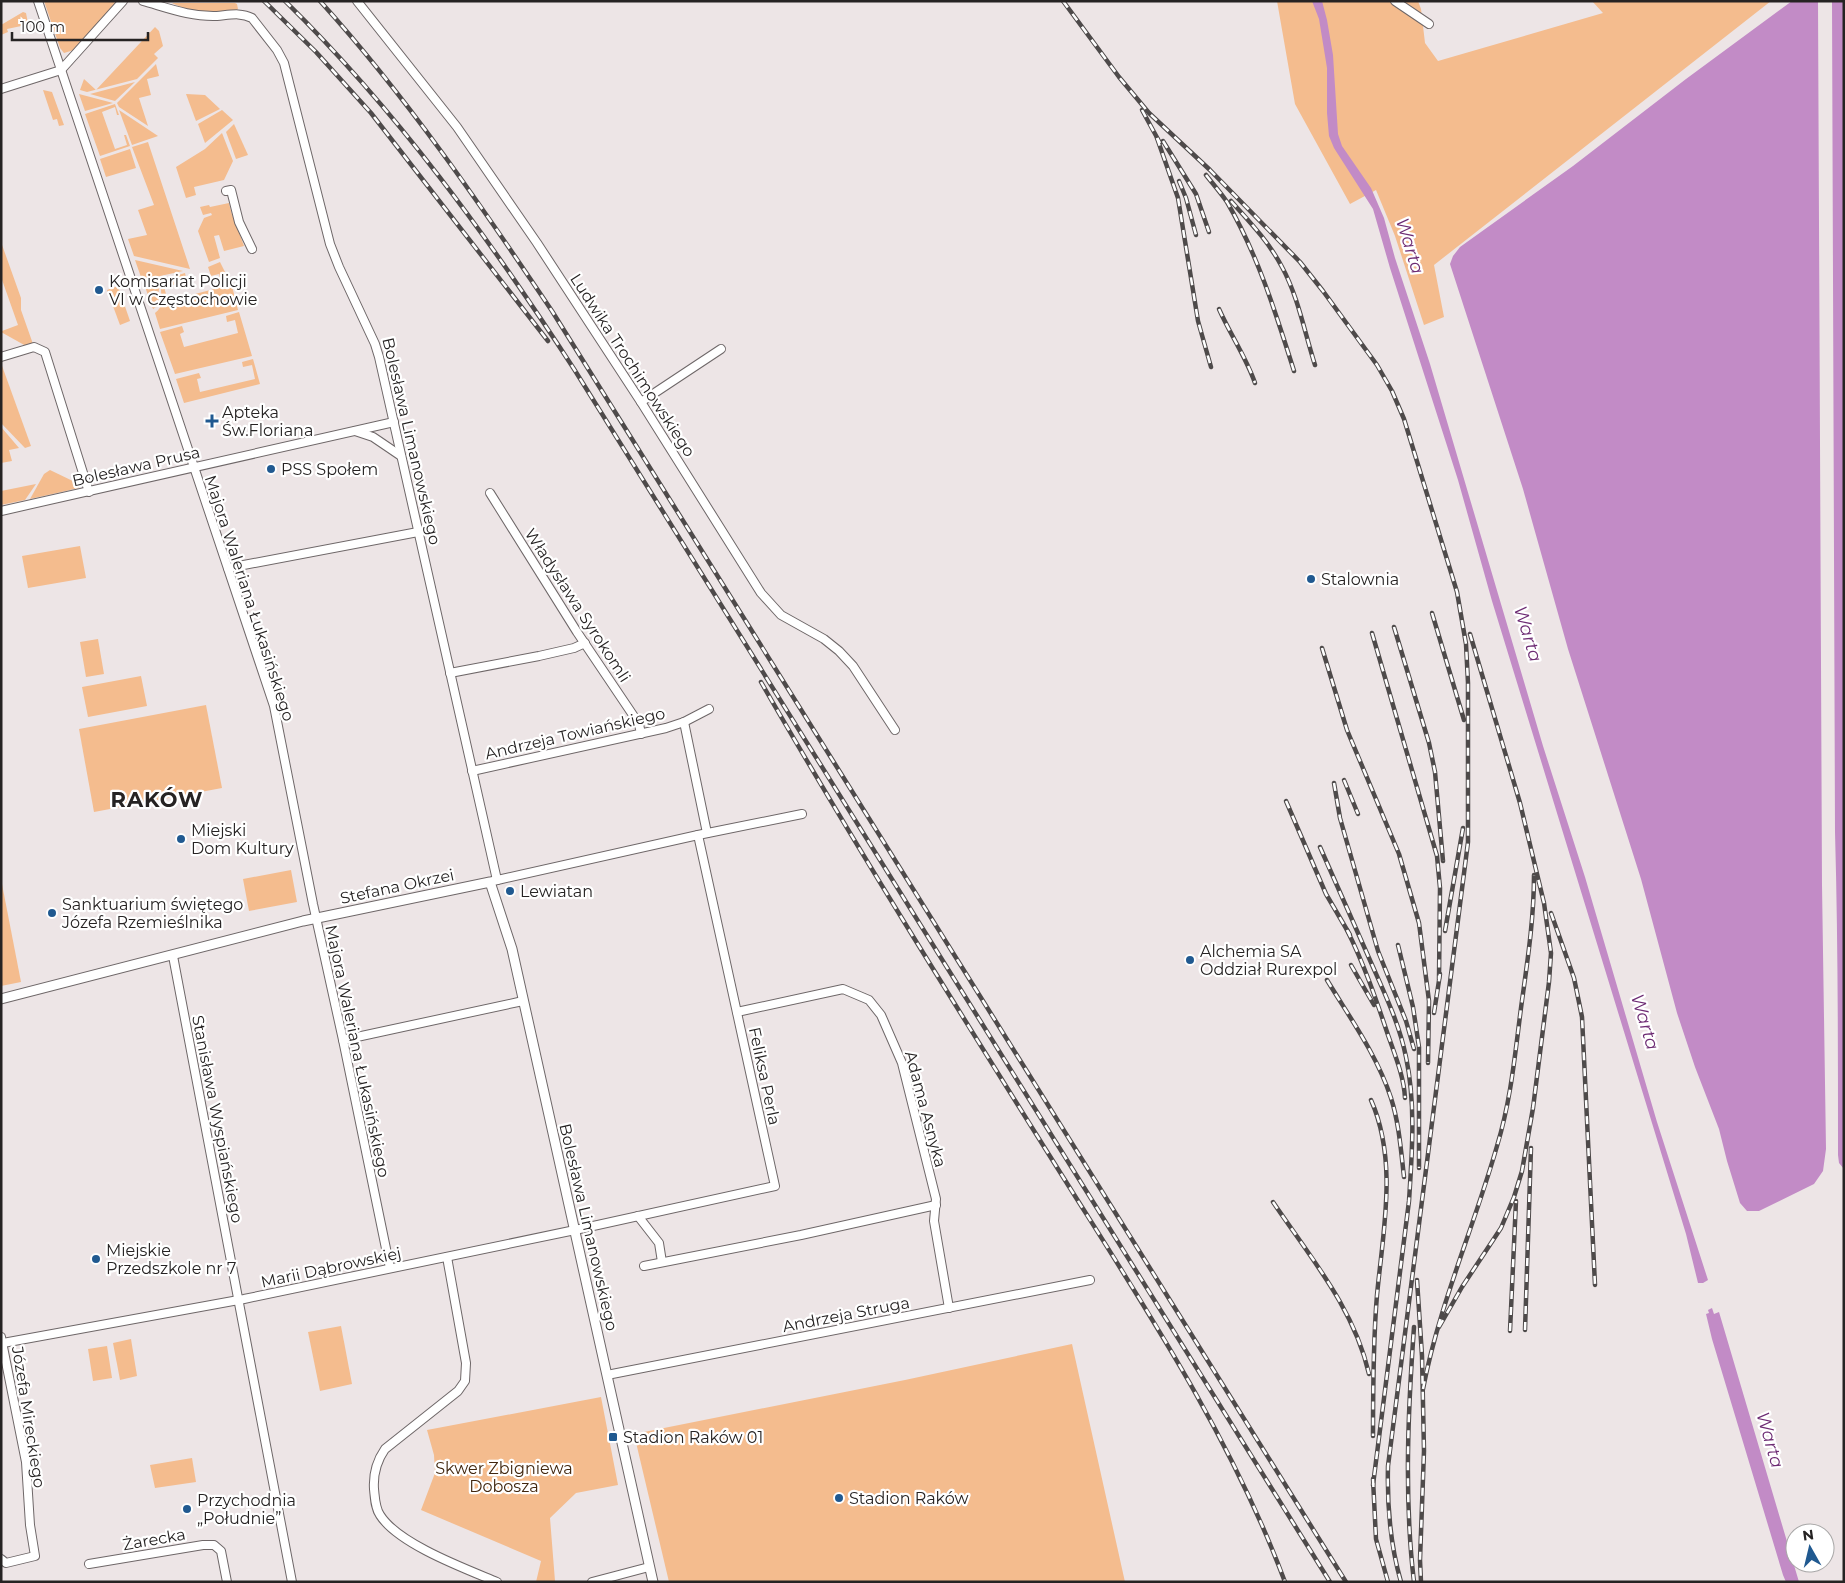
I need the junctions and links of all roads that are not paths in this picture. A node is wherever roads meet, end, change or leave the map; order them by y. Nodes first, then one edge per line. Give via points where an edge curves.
1 (38, 1) edge
2 (123, 1) edge
3 (143, 1) edge
4 (357, 1) edge
5 (1395, 1) edge
6 (1429, 24) dead end
7 (61, 70) junction
8 (1, 89) edge
9 (226, 191) dead end
10 (252, 249) dead end
11 (721, 349) dead end
12 (1, 357) edge
13 (642, 402) junction
14 (394, 422) junction
15 (355, 431) junction
16 (401, 456) junction
17 (193, 467) junction
18 (89, 492) junction
19 (490, 493) dead end
20 (1, 511) edge
21 (418, 532) junction
22 (228, 568) junction
23 (585, 644) junction
24 (450, 673) junction
25 (709, 709) dead end
26 (684, 722) junction
27 (895, 730) dead end
28 (641, 734) junction
29 (472, 770) junction
30 (802, 814) dead end
31 (707, 834) junction
32 (698, 835) junction
33 (493, 881) junction
34 (316, 919) junction
35 (173, 956) junction
36 (1, 999) edge
37 (523, 1002) junction
38 (737, 1012) junction
39 (343, 1040) junction
40 (936, 1205) junction
41 (638, 1216) junction
42 (575, 1230) junction
43 (447, 1257) junction
44 (662, 1262) junction
45 (644, 1266) dead end
46 (390, 1268) junction
47 (1090, 1280) dead end
48 (238, 1300) junction
49 (949, 1308) junction
50 (2, 1340) edge
51 (607, 1376) junction
52 (1, 1559) edge
53 (89, 1564) dead end
54 (649, 1567) junction
55 (227, 1582) edge
56 (292, 1582) edge
57 (497, 1582) edge
58 (592, 1582) edge
59 (653, 1582) edge

1 - 7 street, Majora Waleriana Łukasińskiego
2 - 7 street
3 - 14 street, Bolesława Limanowskiego via 195,15 248,16 277,50 284,63 330,244 376,344
4 - 13 street, Ludwika Trochimowskiego via 457,127
5 - 6 street
7 - 8 street
7 - 17 street, Majora Waleriana Łukasińskiego
9 - 10 street via 232,190 239,222
11 - 13 street
12 - 18 street via 34,346 45,352
13 - 27 street, Ludwika Trochimowskiego via 761,593 781,614 839,651 853,666
14 - 15 street, Bolesława Prusa
14 - 16 street, Bolesława Limanowskiego
15 - 16 street via 373,437
15 - 17 street, Bolesława Prusa
16 - 21 street, Bolesława Limanowskiego
17 - 18 street, Bolesława Prusa
17 - 22 street, Majora Waleriana Łukasińskiego
18 - 20 street, Bolesława Prusa
19 - 23 street, Władysława Syrokomli
21 - 22 street
21 - 24 street, Bolesława Limanowskiego
22 - 34 street, Majora Waleriana Łukasińskiego via 274,706
23 - 24 street
23 - 28 street, Władysława Syrokomli via 638,724
24 - 29 street, Bolesława Limanowskiego
25 - 26 street, Andrzeja Towiańskiego
26 - 28 street, Andrzeja Towiańskiego
26 - 31 street, Andrzeja Towiańskiego
28 - 29 street, Andrzeja Towiańskiego
29 - 33 street, Bolesława Limanowskiego
30 - 31 street, Stefana Okrzei
31 - 32 street, Stefana Okrzei
32 - 33 street, Stefana Okrzei
32 - 38 street, Feliksa Perla
33 - 34 street, Stefana Okrzei
33 - 37 street, Bolesława Limanowskiego
34 - 35 street, Stefana Okrzei
34 - 39 street, Majora Waleriana Łukasińskiego
35 - 36 street, Stefana Okrzei
35 - 48 street, Stanisława Wyspiańskiego
37 - 39 street
37 - 42 street, Bolesława Limanowskiego
38 - 40 street, Adama Asnyka via 844,989 869,1000 881,1015 902,1063
38 - 41 street, Feliksa Perla via 775,1186
39 - 46 street, Majora Waleriana Łukasińskiego
40 - 44 street
40 - 49 street, Adama Asnyka via 934,1221
41 - 42 street, Feliksa Perla
41 - 44 street via 659,1243
42 - 43 street, Marii Dąbrowskiej
42 - 51 street, Bolesława Limanowskiego
43 - 46 street, Marii Dąbrowskiej
43 - 57 street via 466,1362 465,1381 458,1391 377,1460 373,1480 375,1502 388,1525 402,1536
44 - 45 street
46 - 48 street, Marii Dąbrowskiej
47 - 49 street, Andrzeja Struga
48 - 50 street, Marii Dąbrowskiej
48 - 56 street, Stanisława Wyspiańskiego
49 - 51 street, Andrzeja Struga
50 - 52 street, Józefa Mireckiego via 26,1462 35,1556 6,1563
51 - 54 street, Bolesława Limanowskiego
53 - 55 street, Żarecka via 214,1545 221,1551
54 - 58 street
54 - 59 street, Bolesława Limanowskiego

